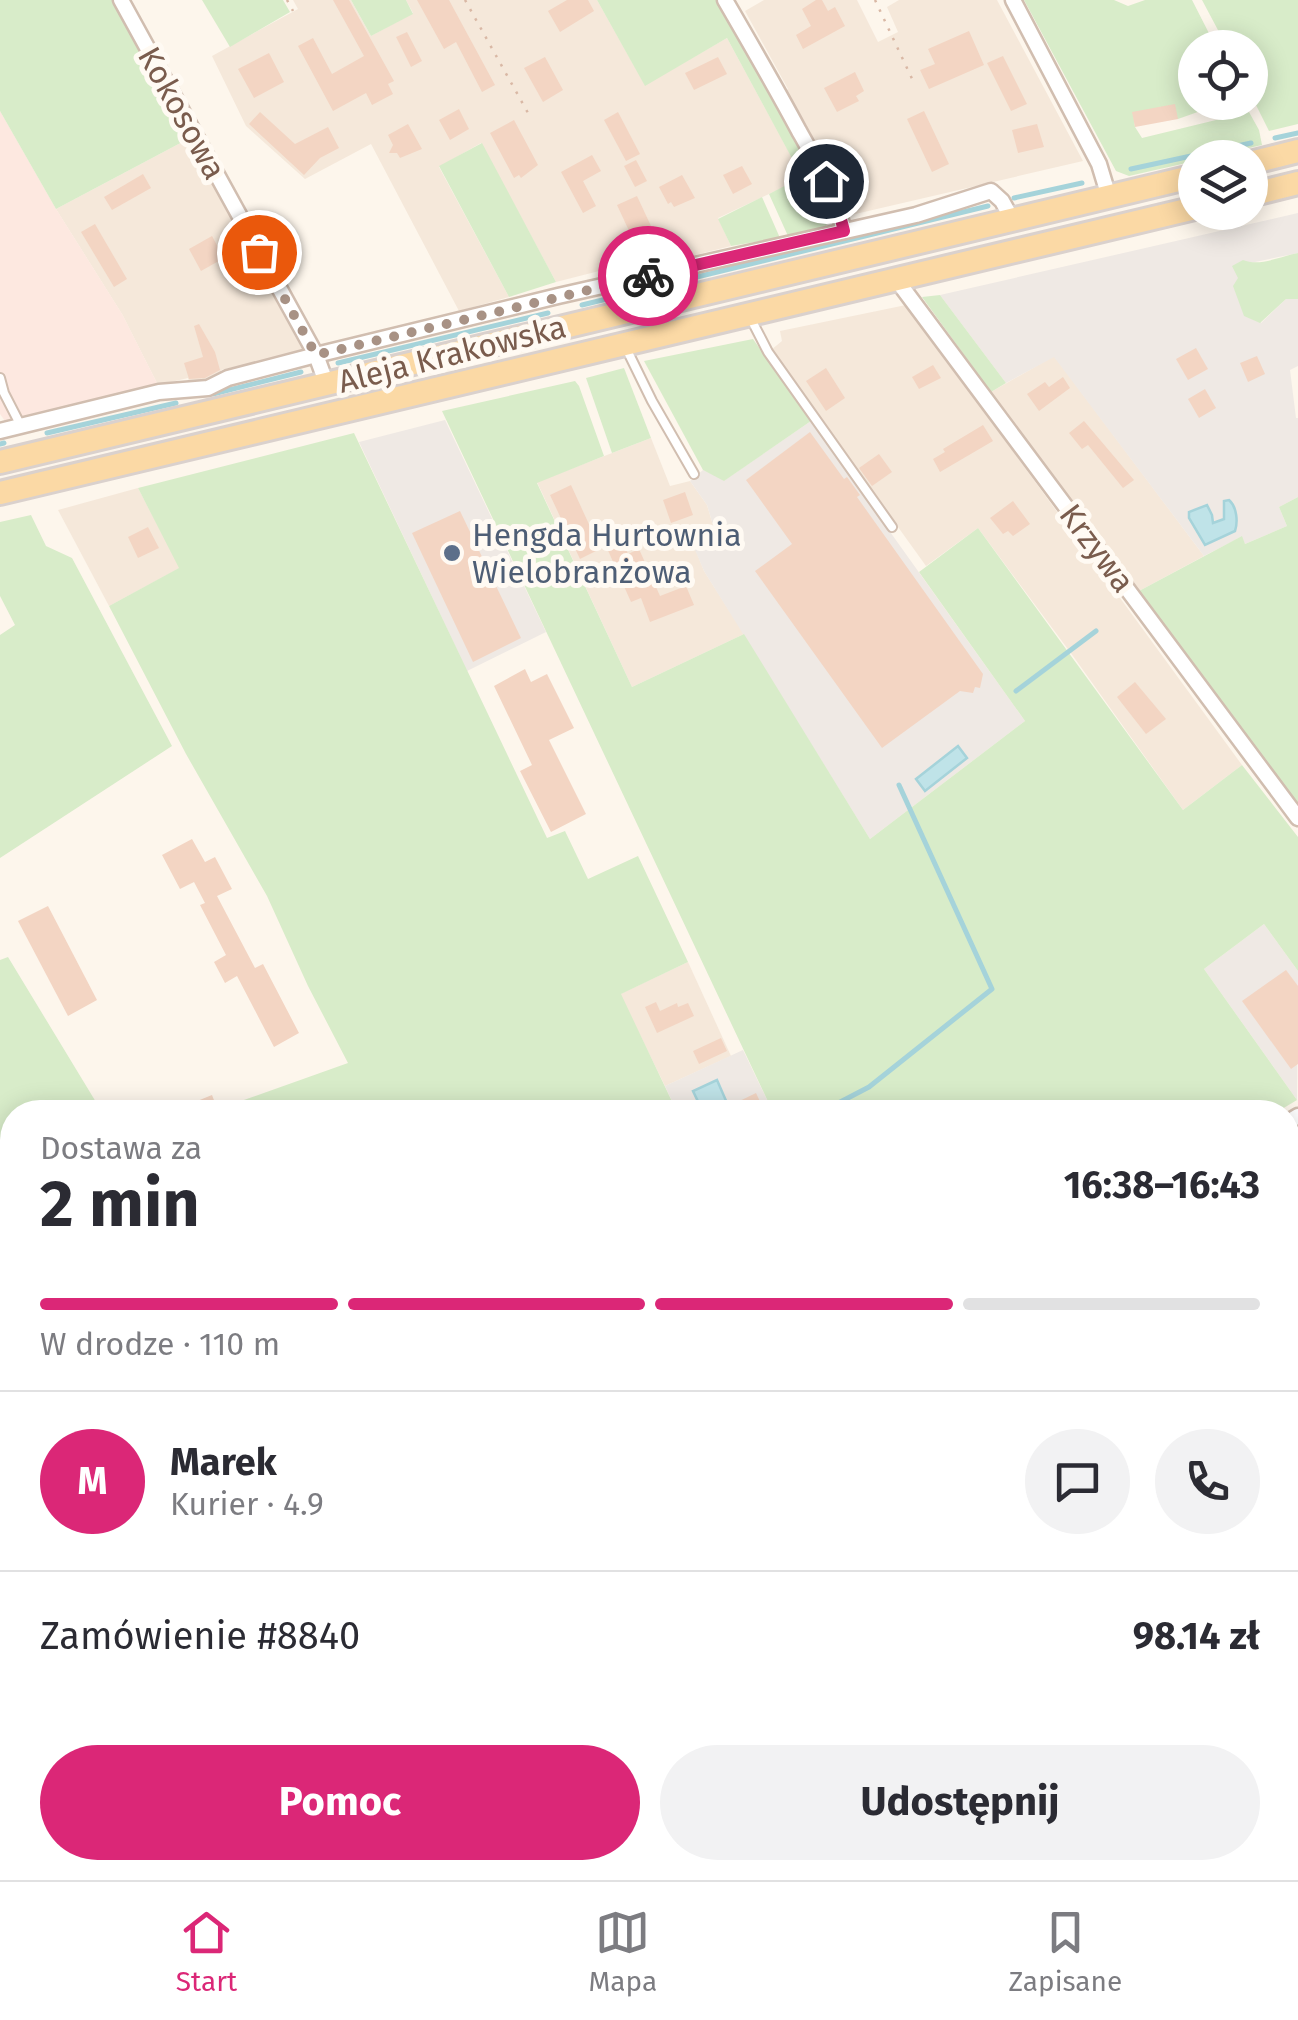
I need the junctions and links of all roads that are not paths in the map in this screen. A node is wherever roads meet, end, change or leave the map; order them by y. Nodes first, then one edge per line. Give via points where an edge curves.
1 (121, 0) edge
2 (725, 0) edge
3 (1012, 0) edge
4 (1298, 151) edge
5 (1268, 158) edge
6 (1178, 180) edge
7 (1298, 183) edge
8 (1268, 190) edge
9 (1109, 197) junction
10 (1178, 212) edge
11 (1012, 219) junction
12 (844, 231) junction
13 (896, 280) junction
14 (558, 296) junction
15 (749, 314) junction
16 (567, 327) junction
17 (624, 344) junction
18 (316, 355) junction
19 (0, 378) edge
20 (327, 384) junction
21 (190, 390) junction
22 (2, 392) edge
23 (196, 416) junction
24 (21, 426) junction
25 (0, 431) edge
26 (0, 462) edge
27 (694, 474) dead end
28 (0, 493) edge
29 (892, 526) dead end
30 (1298, 818) edge

1 - 18 street, Kokosowa
2 - 12 street via 826,181
3 - 9 street via 1099,164
4 - 5 main road
6 - 9 main road, Aleja Krakowska
7 - 8 main road
9 - 11 main road, Aleja Krakowska
10 - 13 main road, Aleja Krakowska
11 - 12 street via 991,191
11 - 16 main road, Aleja Krakowska
12 - 14 street
13 - 15 main road, Aleja Krakowska
13 - 30 street, Krzywa
14 - 16 street
14 - 18 street
15 - 17 main road, Aleja Krakowska
15 - 29 lane via 768,352
16 - 20 main road, Aleja Krakowska
17 - 27 lane
17 - 28 main road, Aleja Krakowska
18 - 20 street, Kokosowa
18 - 21 street
19 - 22 lane
20 - 23 main road, Aleja Krakowska
21 - 23 street
21 - 24 street
22 - 24 lane
23 - 26 main road, Aleja Krakowska
24 - 25 street

